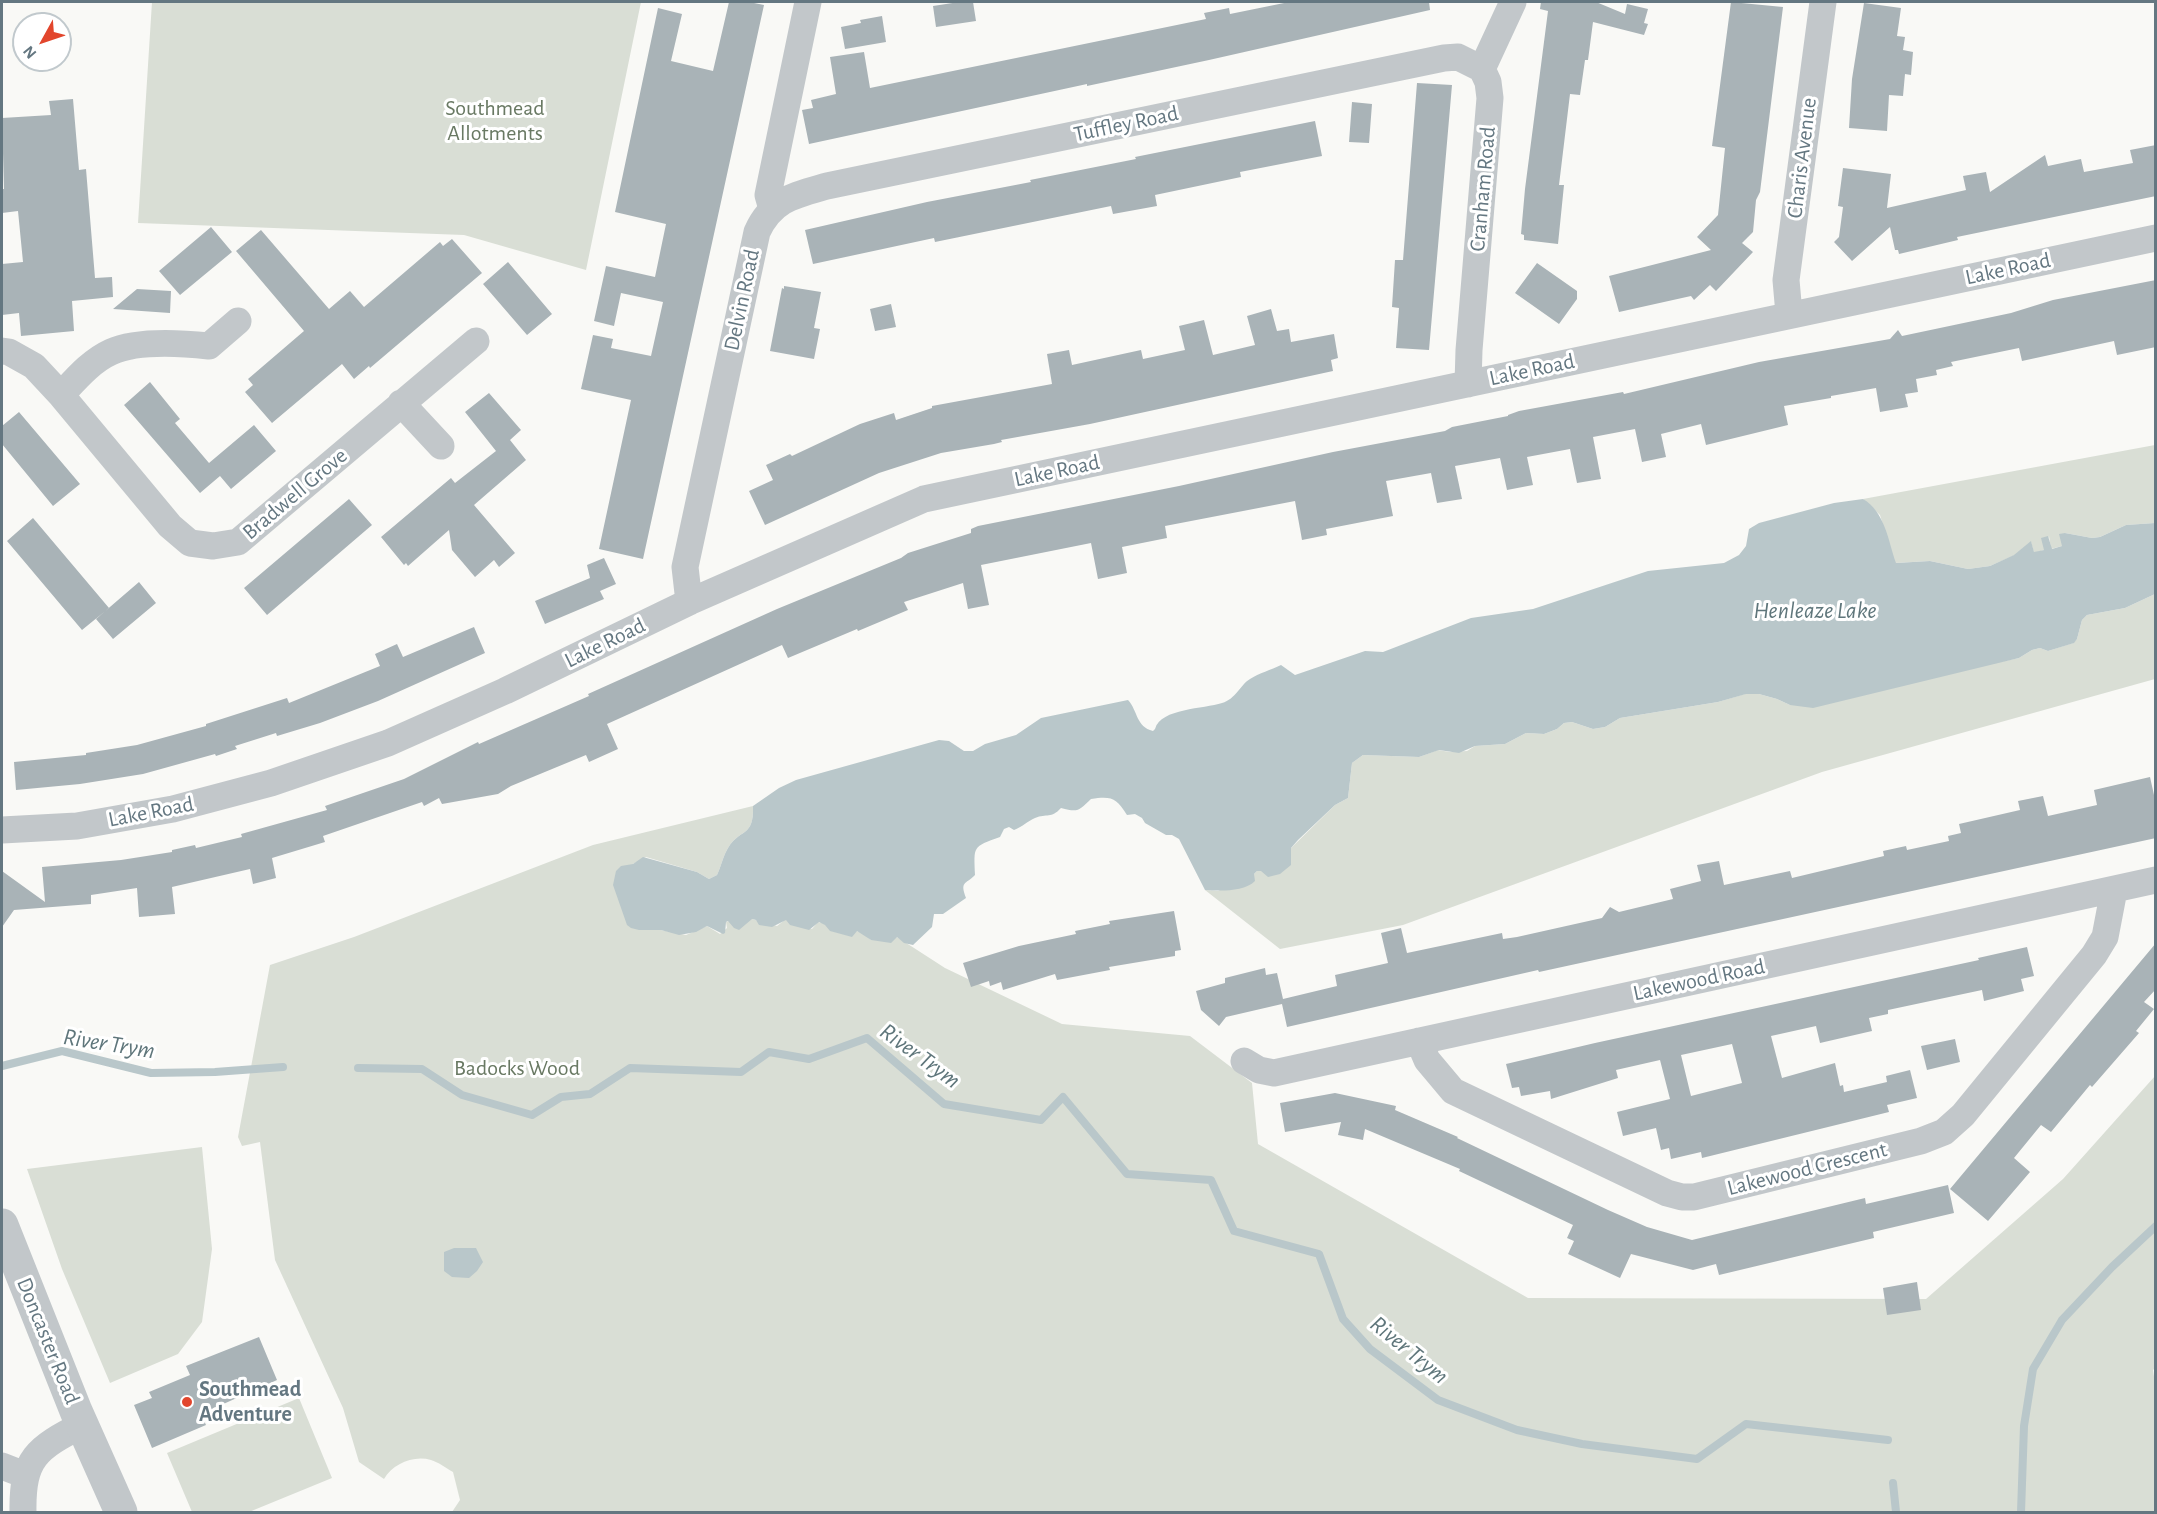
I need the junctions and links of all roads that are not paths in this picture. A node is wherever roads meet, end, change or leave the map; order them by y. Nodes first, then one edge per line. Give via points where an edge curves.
1 (808, 2) edge
2 (1513, 2) edge
3 (1823, 2) edge
4 (1482, 69) junction
5 (772, 209) junction
6 (2156, 237) edge
7 (1789, 314) junction
8 (238, 321) dead end
9 (476, 341) dead end
10 (2, 351) edge
11 (1468, 384) junction
12 (61, 395) junction
13 (401, 403) junction
14 (441, 446) dead end
15 (689, 602) junction
16 (2, 830) edge
17 (2156, 880) edge
18 (2114, 891) junction
19 (1419, 1041) junction
20 (1244, 1061) dead end
21 (2, 1225) edge
22 (82, 1425) junction
23 (13, 1471) edge
24 (23, 1512) edge
25 (121, 1512) edge

1 - 5 street via 768,195
2 - 4 street
3 - 7 street, Charis Avenue via 1786,280
4 - 5 street, Tuffley Road via 1458,57 1444,58 827,186 787,198
4 - 11 street, Cranham Road via 1490,98
5 - 15 street, Delvin Road via 757,232 685,567
6 - 7 street, Lake Road
7 - 11 street, Lake Road
8 - 12 street via 209,346 130,346 110,352 87,368
9 - 13 street, Bradwell Grove
10 - 12 street, Bradwell Grove via 34,366
11 - 15 street, Lake Road via 924,499
12 - 13 street, Bradwell Grove via 170,526 190,543 213,546 238,542
13 - 14 street
15 - 16 street, Lake Road via 388,743 271,783 173,809 77,826
17 - 18 street, Lakewood Road
18 - 19 street, Lakewood Road
18 - 19 street, Lakewood Crescent via 2105,937 2094,955 1963,1115 1944,1132 1694,1197 1667,1192 1453,1091 1427,1060
19 - 20 street, Lakewood Road via 1274,1073
21 - 22 street, Doncaster Road
22 - 23 street, Doncaster Road via 44,1446
22 - 25 street, Doncaster Road
23 - 24 street, Doncaster Road

